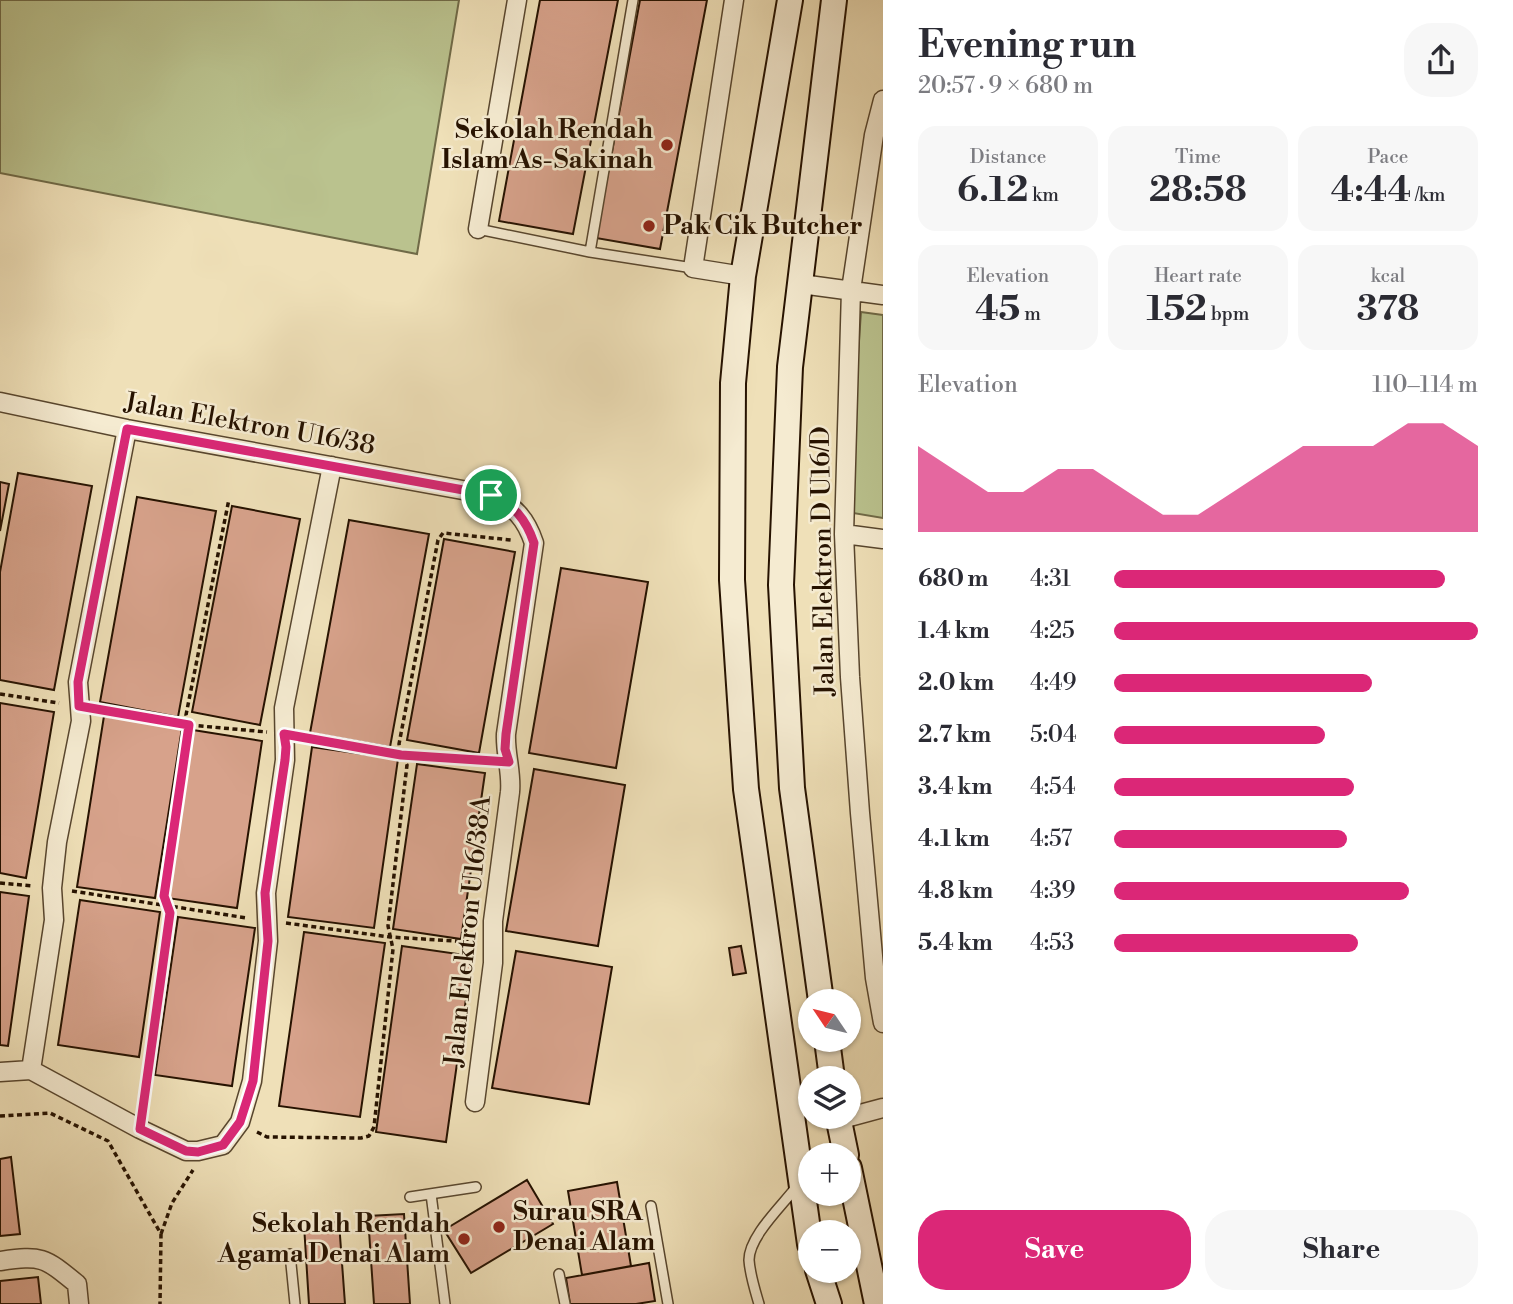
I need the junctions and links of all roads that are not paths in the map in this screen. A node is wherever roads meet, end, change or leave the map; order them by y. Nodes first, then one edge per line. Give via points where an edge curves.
1 (517, 0) edge
2 (633, 0) edge
3 (734, 0) edge
4 (790, 0) edge
5 (834, 0) edge
6 (883, 100) edge
7 (879, 135) edge
8 (478, 229) joint
9 (590, 253) junction
10 (693, 268) junction
11 (743, 276) junction
12 (802, 284) junction
13 (851, 290) junction
14 (883, 295) edge
15 (0, 402) edge
16 (127, 429) junction
17 (332, 466) junction
18 (844, 534) junction
19 (883, 539) edge
20 (534, 543) joint
21 (819, 989) edge
22 (883, 1023) edge
23 (31, 1070) junction
24 (0, 1072) edge
25 (475, 1102) dead end
26 (883, 1108) edge
27 (861, 1113) edge
28 (798, 1161) edge
29 (798, 1186) edge
30 (477, 1187) dead end
31 (431, 1194) junction
32 (410, 1197) dead end
33 (651, 1206) dead end
34 (857, 1206) edge
35 (290, 1254) dead end
36 (0, 1261) edge
37 (559, 1274) dead end
38 (822, 1283) edge
39 (79, 1304) edge
40 (295, 1304) edge
41 (444, 1304) edge
42 (563, 1304) edge
43 (668, 1304) edge
44 (759, 1304) edge
45 (829, 1304) edge
46 (877, 1304) edge

1 - 8 street
2 - 9 lane
3 - 10 street
4 - 11 main road
5 - 12 main road
6 - 7 street, Jalan Elektron D U16/D
7 - 13 street, Jalan Elektron D U16/D
8 - 9 lane
9 - 10 lane
10 - 11 street
11 - 28 main road via 733,383 732,580 746,789
12 - 13 street
12 - 21 main road via 790,367 781,585 792,788
13 - 14 street
13 - 18 street, Jalan Elektron D U16/D
15 - 16 street, Jalan Elektron U16/38
16 - 17 street, Jalan Elektron U16/38
16 - 23 street via 78,682 80,721 57,842 54,920
17 - 20 street, Jalan Elektron U16/38 via 491,495 521,515
17 - 23 street via 284,708 285,760 265,893 266,966 253,1081 240,1122 223,1145 186,1151
18 - 19 street
18 - 22 street, Jalan Elektron D U16/D via 860,813
20 - 25 street, Jalan Elektron U16/38A via 506,734 510,792
23 - 24 street
26 - 27 street
29 - 44 lane via 752,1247 750,1273
30 - 31 lane
31 - 32 lane
31 - 41 lane
33 - 43 lane
34 - 46 main road
35 - 40 lane
36 - 39 street via 32,1257 53,1264 77,1284
37 - 42 lane
38 - 45 main road

